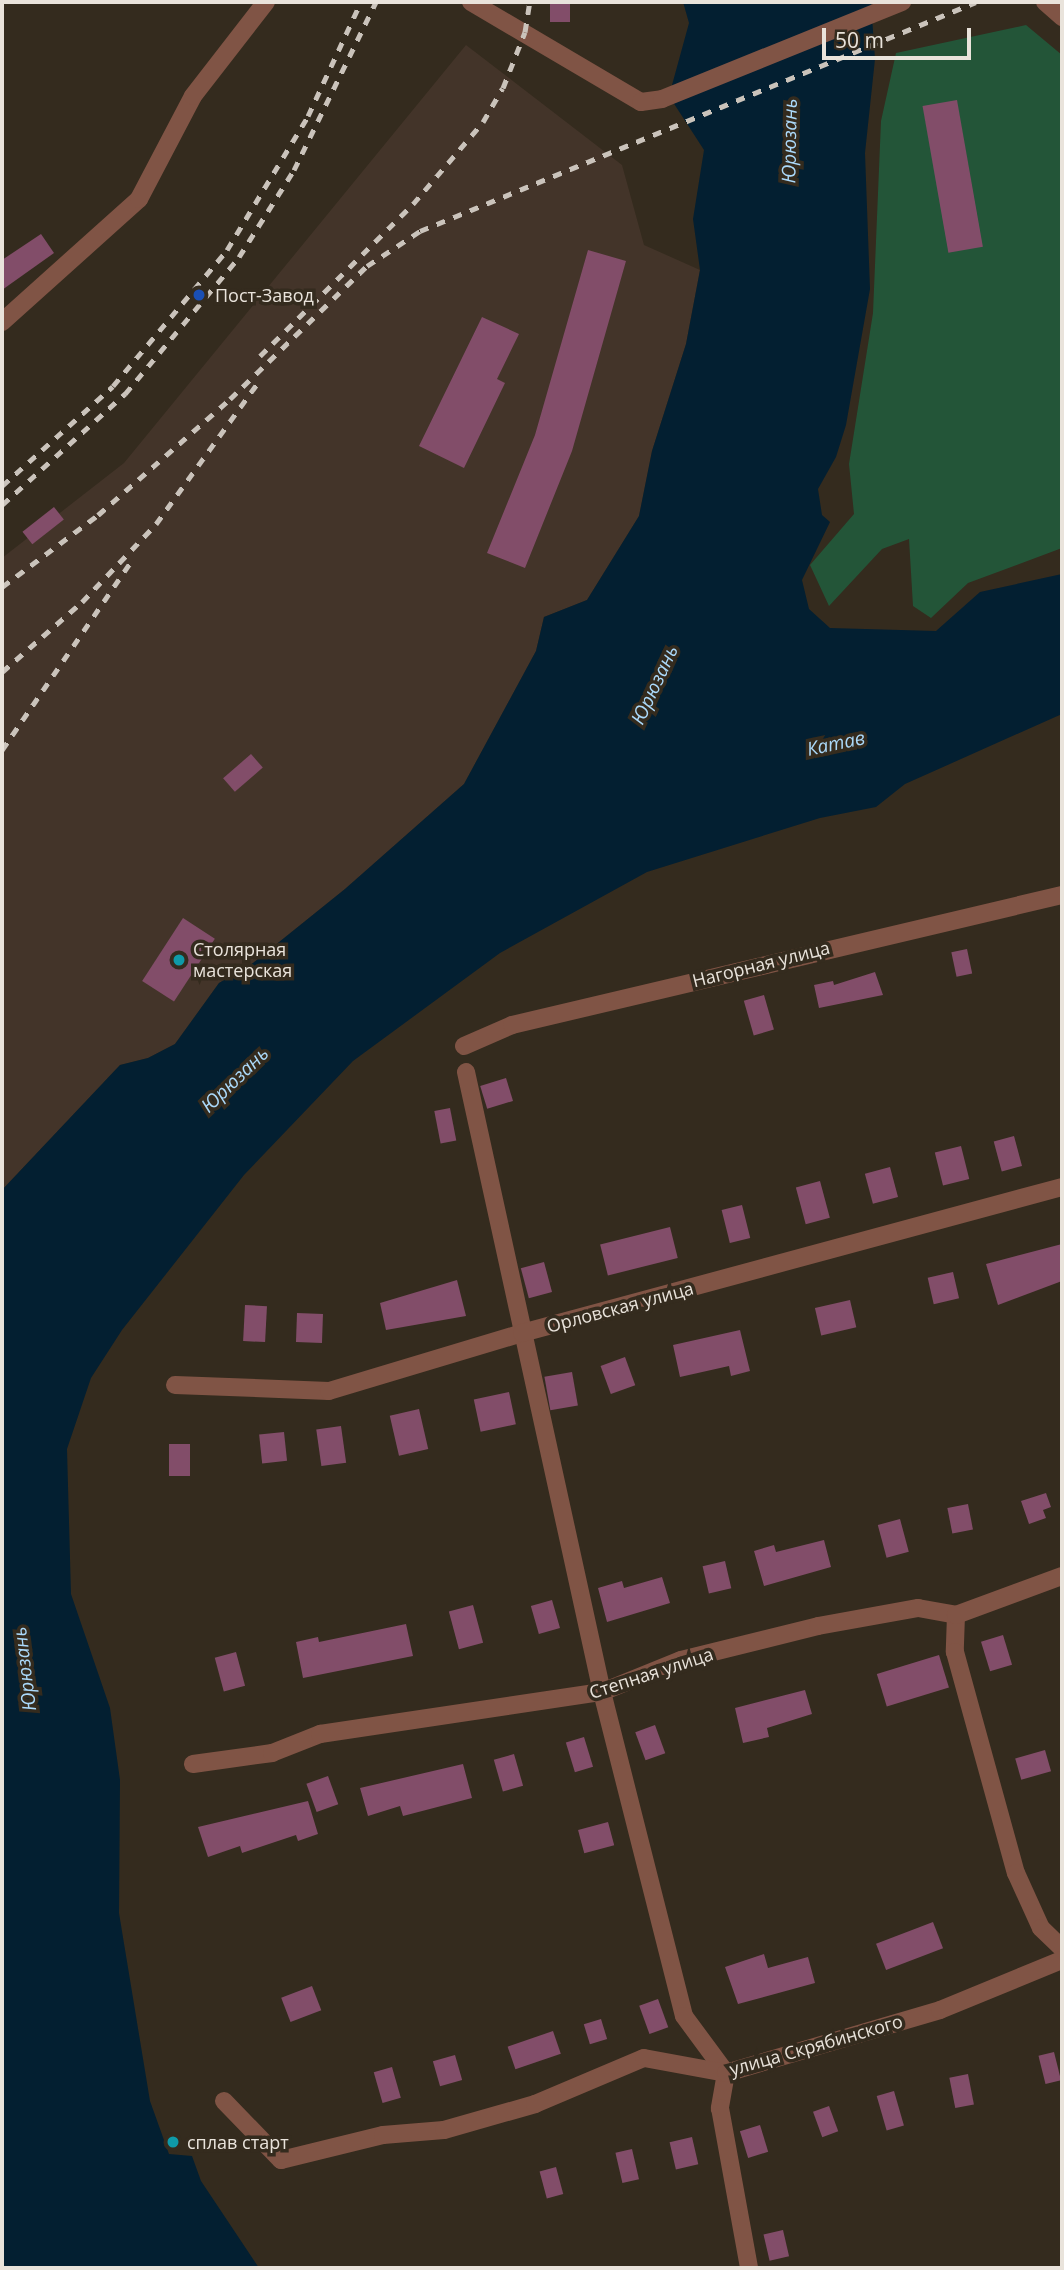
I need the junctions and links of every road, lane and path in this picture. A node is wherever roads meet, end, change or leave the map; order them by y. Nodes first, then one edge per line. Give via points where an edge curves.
1 (266, 2) edge
2 (471, 2) edge
3 (902, 2) edge
4 (1045, 2) edge
5 (1062, 17) edge
6 (2, 322) edge
7 (1062, 895) edge
8 (464, 1046) dead end
9 (466, 1072) dead end
10 (1062, 1187) edge
11 (522, 1334) junction
12 (175, 1385) dead end
13 (1062, 1576) edge
14 (956, 1615) junction
15 (602, 1692) junction
16 (193, 1764) dead end
17 (1062, 1948) edge
18 (1062, 1960) edge
19 (726, 2073) junction
20 (224, 2101) dead end
21 (749, 2268) edge

1 - 6 street via 193,96 139,200
2 - 3 street via 641,102 662,99
4 - 5 street
7 - 8 street, Нагорная улица via 512,1025
9 - 11 street
10 - 11 street, Орловская улица
11 - 12 street, Орловская улица via 328,1391
11 - 15 street
13 - 14 street
14 - 15 street, Степная улица via 918,1608 818,1626 681,1660
14 - 17 street via 955,1652 1016,1873 1041,1928
15 - 16 street, Степная улица via 320,1734 272,1753
15 - 19 street via 684,2016
18 - 19 street, улица Скрябинского via 940,2010
19 - 20 street, улица Скрябинского via 644,2058 522,2108 444,2130 383,2135 281,2160
19 - 21 street via 720,2108

